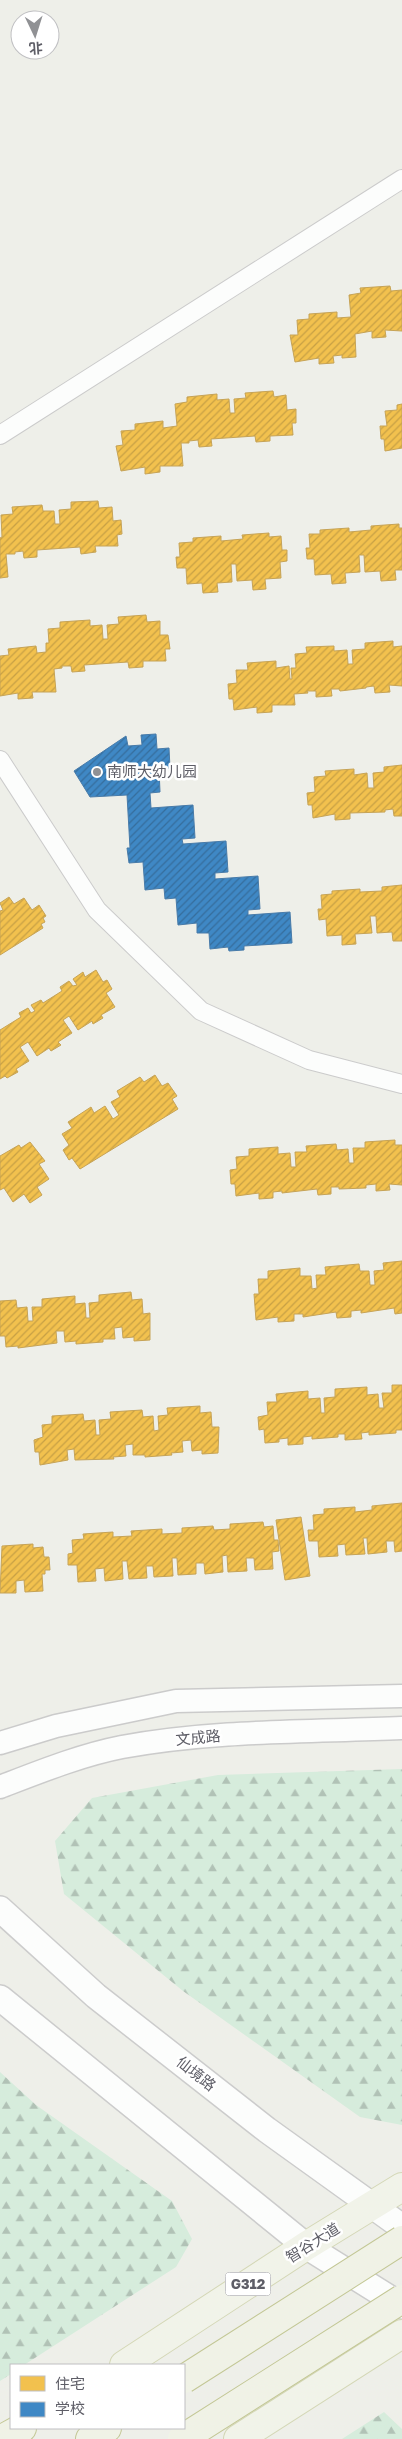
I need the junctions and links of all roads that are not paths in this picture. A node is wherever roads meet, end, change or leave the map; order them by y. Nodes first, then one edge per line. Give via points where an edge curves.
1 (402, 178) edge
2 (0, 435) edge
3 (0, 760) edge
4 (402, 1084) edge
5 (402, 1696) edge
6 (402, 1728) edge
7 (0, 1744) edge
8 (0, 1787) edge
9 (0, 1909) edge
10 (0, 1998) edge
11 (402, 2187) edge
12 (374, 2205) junction
13 (402, 2227) edge
14 (402, 2240) edge
15 (306, 2246) junction
16 (402, 2299) edge
17 (402, 2306) edge
18 (402, 2334) edge
19 (126, 2364) edge
20 (185, 2378) edge
21 (20, 2429) edge
22 (26, 2429) edge
23 (106, 2429) edge
24 (2, 2439) edge
25 (11, 2439) edge
26 (90, 2439) edge
27 (182, 2439) edge
28 (238, 2439) edge

1 - 2 street
3 - 4 street via 97,910 200,1011 309,1060
5 - 7 street via 176,1701 56,1726
6 - 8 street, 文成路 via 200,1736 121,1748 47,1768
9 - 12 main road, 仙境路 via 96,1996 267,2130
10 - 15 main road
11 - 12 main road, 智谷大道 / G312
12 - 13 main road, 仙境路
12 - 15 main road, 智谷大道 / G312
14 - 20 highway, bridge
15 - 17 main road
15 - 19 main road, 智谷大道 / G312
16 - 27 highway, bridge
18 - 28 main road
21 - 24 highway
22 - 25 main road
23 - 26 highway

